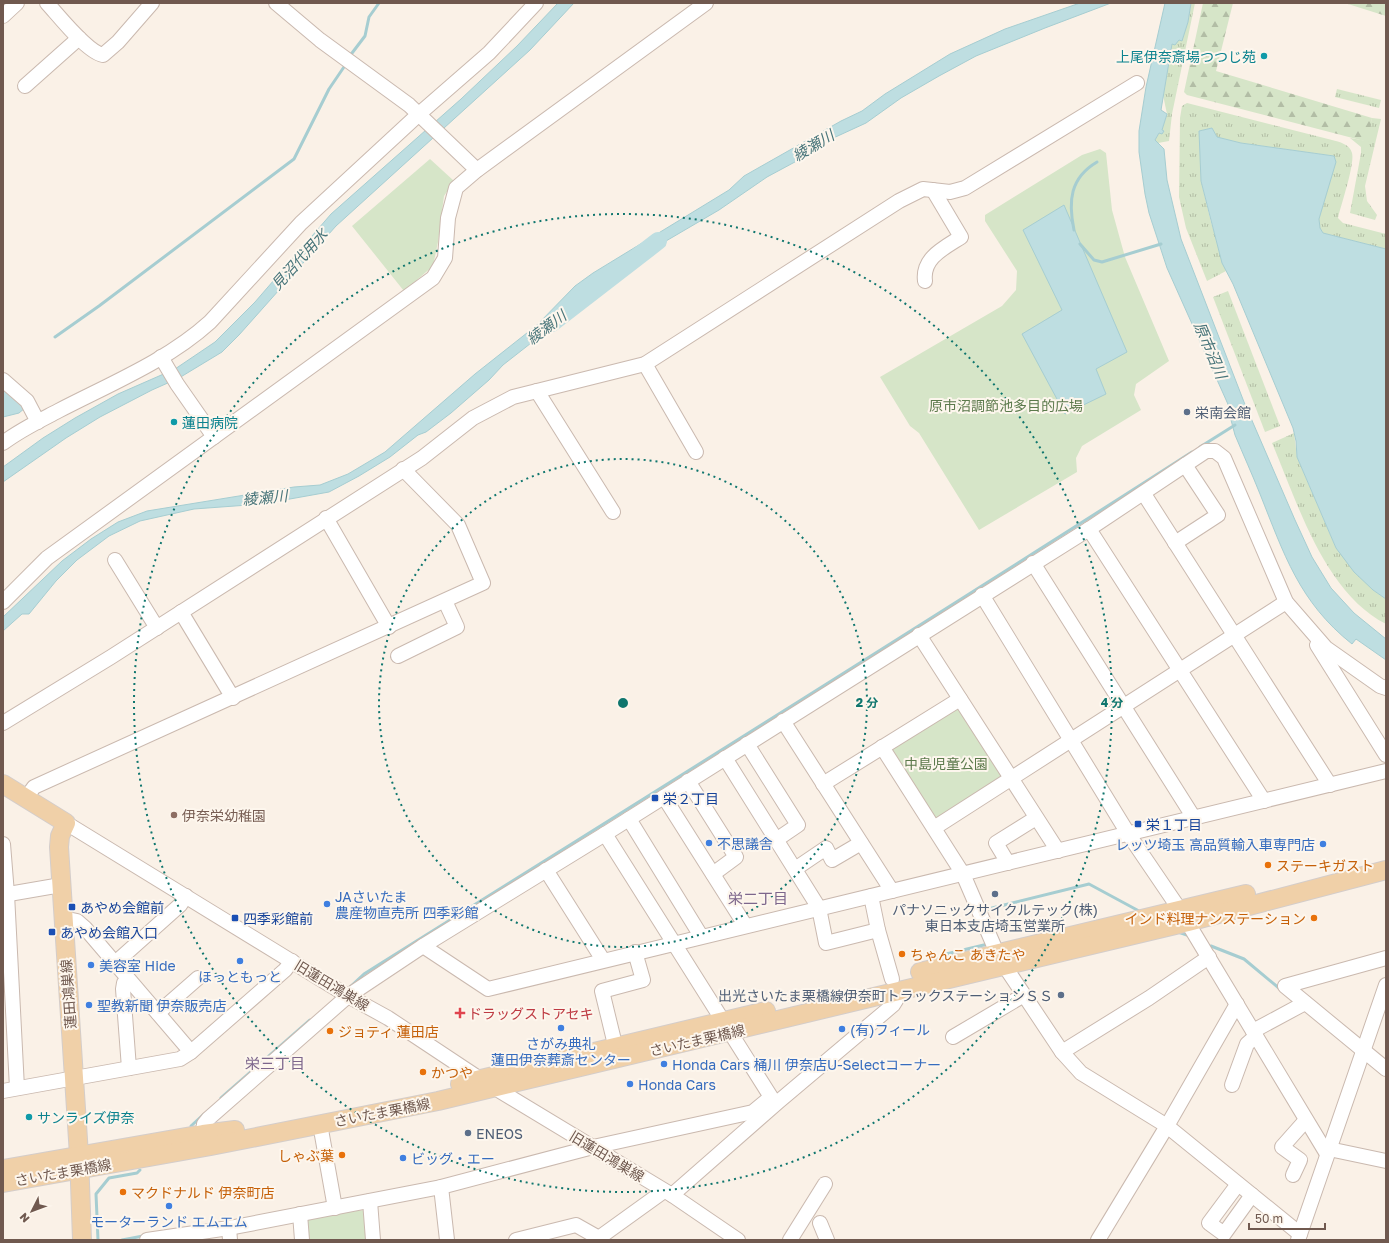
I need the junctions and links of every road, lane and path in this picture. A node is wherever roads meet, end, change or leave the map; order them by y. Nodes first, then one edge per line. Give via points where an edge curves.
1 (47, 3) edge
2 (152, 3) edge
3 (276, 3) edge
4 (536, 3) edge
5 (706, 3) edge
6 (14, 4) edge
7 (3, 16) edge
8 (79, 38) junction
9 (1137, 83) dead end
10 (25, 86) dead end
11 (424, 118) junction
12 (477, 170) junction
13 (933, 190) junction
14 (925, 281) dead end
15 (164, 362) junction
16 (645, 364) junction
17 (3, 380) edge
18 (537, 391) junction
19 (38, 422) junction
20 (214, 437) junction
21 (3, 443) edge
22 (696, 452) dead end
23 (1185, 465) junction
24 (403, 469) junction
25 (1144, 494) junction
26 (613, 512) dead end
27 (326, 518) junction
28 (1089, 528) junction
29 (1175, 543) junction
30 (115, 560) dead end
31 (1033, 563) junction
32 (982, 595) junction
33 (445, 601) junction
34 (3, 602) edge
35 (1286, 602) junction
36 (181, 612) junction
37 (1305, 625) junction
38 (389, 627) junction
39 (157, 628) junction
40 (919, 635) junction
41 (1234, 636) junction
42 (398, 656) dead end
43 (1180, 670) junction
44 (1386, 688) edge
45 (233, 698) junction
46 (960, 699) junction
47 (1124, 707) junction
48 (783, 721) junction
49 (3, 723) edge
50 (1070, 740) junction
51 (747, 744) junction
52 (882, 747) junction
53 (1386, 755) edge
54 (725, 758) junction
55 (1386, 772) edge
56 (1011, 779) junction
57 (688, 781) junction
58 (3, 784) edge
59 (823, 784) junction
60 (1330, 785) junction
61 (664, 797) junction
62 (26, 798) junction
63 (1264, 801) junction
64 (1036, 818) junction
65 (1194, 818) junction
66 (629, 819) junction
67 (66, 823) junction
68 (934, 828) junction
69 (605, 834) junction
70 (1129, 835) junction
71 (776, 840) junction
72 (861, 843) junction
73 (3, 844) edge
74 (1058, 851) junction
75 (1386, 859) edge
76 (1008, 863) junction
77 (795, 869) junction
78 (546, 870) junction
79 (1386, 870) edge
80 (713, 874) junction
81 (963, 874) junction
82 (61, 885) junction
83 (892, 891) junction
84 (5, 895) edge
85 (186, 896) junction
86 (871, 896) junction
87 (819, 908) junction
88 (1184, 916) junction
89 (63, 918) junction
90 (745, 926) junction
91 (878, 930) junction
92 (701, 936) junction
93 (674, 943) junction
94 (423, 946) junction
95 (996, 951) junction
96 (635, 952) junction
97 (1209, 958) junction
98 (1386, 958) edge
99 (603, 960) junction
100 (292, 961) junction
101 (114, 964) junction
102 (198, 978) dead end
103 (128, 979) junction
104 (898, 984) junction
105 (1386, 985) edge
106 (343, 993) junction
107 (1024, 995) junction
108 (1383, 1002) edge
109 (1237, 1004) junction
110 (1302, 1005) junction
111 (158, 1013) junction
112 (728, 1026) junction
113 (1254, 1033) junction
114 (953, 1037) dead end
115 (192, 1052) junction
116 (617, 1052) junction
117 (1062, 1052) junction
118 (1363, 1055) junction
119 (129, 1068) junction
120 (1386, 1069) edge
121 (73, 1077) junction
122 (480, 1079) junction
123 (1232, 1085) dead end
124 (496, 1088) junction
125 (10, 1089) edge
126 (766, 1106) junction
127 (1306, 1120) junction
128 (320, 1124) junction
129 (1167, 1126) junction
130 (204, 1134) junction
131 (592, 1147) junction
132 (1328, 1151) junction
133 (1386, 1161) edge
134 (79, 1162) junction
135 (3, 1169) edge
136 (1293, 1176) dead end
137 (3, 1183) edge
138 (825, 1184) dead end
139 (1238, 1184) junction
140 (441, 1187) junction
141 (668, 1193) junction
142 (1252, 1196) junction
143 (370, 1202) junction
144 (335, 1208) junction
145 (300, 1214) junction
146 (820, 1223) dead end
147 (229, 1234) edge
148 (1299, 1237) edge
149 (154, 1239) edge
150 (598, 1239) edge
151 (82, 1240) edge
152 (302, 1240) edge
153 (373, 1240) edge
154 (447, 1240) edge
155 (516, 1240) edge
156 (738, 1240) edge
157 (790, 1240) edge
158 (827, 1240) edge
159 (1098, 1240) edge

1 - 8 street
2 - 8 street via 118,42 103,55 98,54
3 - 11 street via 320,40
4 - 11 street
5 - 12 street
6 - 7 street
8 - 10 street
9 - 13 street via 965,188 950,192
11 - 12 street
11 - 15 street via 301,223 210,322
12 - 20 street via 456,188 448,218 445,258 433,278
13 - 14 street via 961,237 932,256 924,274
13 - 16 street via 923,189 899,201
15 - 19 street
15 - 20 street
16 - 18 street
16 - 22 street
17 - 19 street via 27,401
18 - 24 street via 513,397 473,418 422,458
18 - 26 street
19 - 21 street
20 - 34 street via 47,558
23 - 25 street
23 - 29 street via 1218,515
23 - 35 street via 1206,451 1215,451 1224,458
24 - 27 street
24 - 33 street via 458,525 483,583
25 - 28 street
25 - 29 street
27 - 36 street
27 - 38 street
28 - 31 street
28 - 43 street
29 - 41 street
30 - 39 street
31 - 32 street
31 - 47 street
32 - 40 street
32 - 50 street
33 - 38 street
33 - 42 street via 457,627
35 - 37 street
35 - 41 street
36 - 39 street
36 - 45 street
37 - 44 street via 1326,648
37 - 53 street
38 - 45 street
39 - 49 street
40 - 46 street
40 - 48 street
41 - 43 street
41 - 60 street
43 - 47 street
43 - 63 street
45 - 62 street via 34,788
46 - 52 street
46 - 56 street
47 - 50 street
47 - 65 street
48 - 51 street
48 - 59 street
50 - 56 street
50 - 70 street
51 - 54 street
51 - 71 street via 798,825
52 - 59 street
52 - 68 street
54 - 57 street
54 - 71 street
55 - 60 street
56 - 64 street
56 - 68 street
57 - 61 street
57 - 80 street via 736,857
58 - 62 main road
59 - 72 street
60 - 63 street
61 - 66 street
61 - 80 street
62 - 67 main road
63 - 65 street
64 - 74 street
64 - 76 street via 996,843
65 - 70 street
66 - 69 street
66 - 92 street
67 - 82 main road, 蓮田鴻巣線 via 60,836
67 - 85 street, 旧蓮田鴻巣線
68 - 81 street
69 - 78 street
69 - 93 street
70 - 74 street
70 - 88 street
71 - 77 street
72 - 77 street via 832,860 826,848
72 - 83 street
73 - 84 street
74 - 76 street
75 - 88 main road, さいたま栗橋線
76 - 81 street
77 - 87 street
78 - 94 street
78 - 99 street
79 - 88 main road, さいたま栗橋線
80 - 90 street
81 - 83 street
81 - 95 street
82 - 84 street
82 - 89 main road, 蓮田鴻巣線
83 - 86 street
84 - 125 street
85 - 100 street, 旧蓮田鴻巣線
85 - 101 street via 180,905
86 - 87 street
86 - 91 street
87 - 90 street
87 - 91 street via 826,943
88 - 95 main road, さいたま栗橋線
88 - 97 street
89 - 101 street via 76,921 85,928
89 - 121 main road, 蓮田鴻巣線
90 - 92 street
91 - 104 street
92 - 93 street
93 - 96 street
93 - 112 street
94 - 99 street via 488,989
94 - 106 street
95 - 104 main road, さいたま栗橋線
95 - 107 street
96 - 99 street
96 - 116 street via 643,980 602,990
97 - 109 street
97 - 117 street
98 - 110 street via 1285,986
100 - 106 street, 旧蓮田鴻巣線
100 - 115 street
101 - 103 street
102 - 111 street
103 - 111 street
103 - 119 street via 123,990
104 - 112 main road, さいたま栗橋線
104 - 126 street via 893,1006
105 - 108 street
106 - 122 street, 旧蓮田鴻巣線 via 388,1018
106 - 130 street via 208,1119 204,1124
107 - 114 street
107 - 117 street
108 - 118 street
109 - 113 street
109 - 129 street
110 - 113 street
110 - 118 street
111 - 115 street
112 - 116 main road, さいたま栗橋線
112 - 126 street via 771,1097
113 - 123 street via 1247,1044
113 - 127 street
115 - 119 street via 180,1059
116 - 122 main road, さいたま栗橋線
116 - 124 main road, さいたま栗橋線
117 - 129 street via 1081,1073
118 - 120 street
118 - 132 street
119 - 121 street
121 - 125 street
121 - 134 main road, 蓮田鴻巣線
122 - 124 street, 旧蓮田鴻巣線
122 - 130 main road, さいたま栗橋線 via 441,1089
124 - 128 main road, さいたま栗橋線
124 - 131 street, 旧蓮田鴻巣線
126 - 131 street via 753,1112
126 - 141 street
127 - 132 street
127 - 136 street via 1282,1147 1300,1160
128 - 134 main road, さいたま栗橋線
128 - 144 street
129 - 139 street
129 - 159 street
130 - 134 main road, さいたま栗橋線
131 - 140 street
131 - 141 street, 旧蓮田鴻巣線
132 - 133 street
132 - 148 street
134 - 135 main road, さいたま栗橋線
134 - 137 main road, さいたま栗橋線
134 - 151 main road, 蓮田鴻巣線
138 - 157 street
139 - 142 street
139 - 142 street via 1209,1223 1224,1234
140 - 143 street
140 - 154 street
141 - 150 street
141 - 156 street, 旧蓮田鴻巣線
142 - 148 street
143 - 144 street
143 - 153 street
144 - 145 street
145 - 147 street
145 - 152 street
146 - 158 street
147 - 149 street
150 - 155 street via 576,1225

